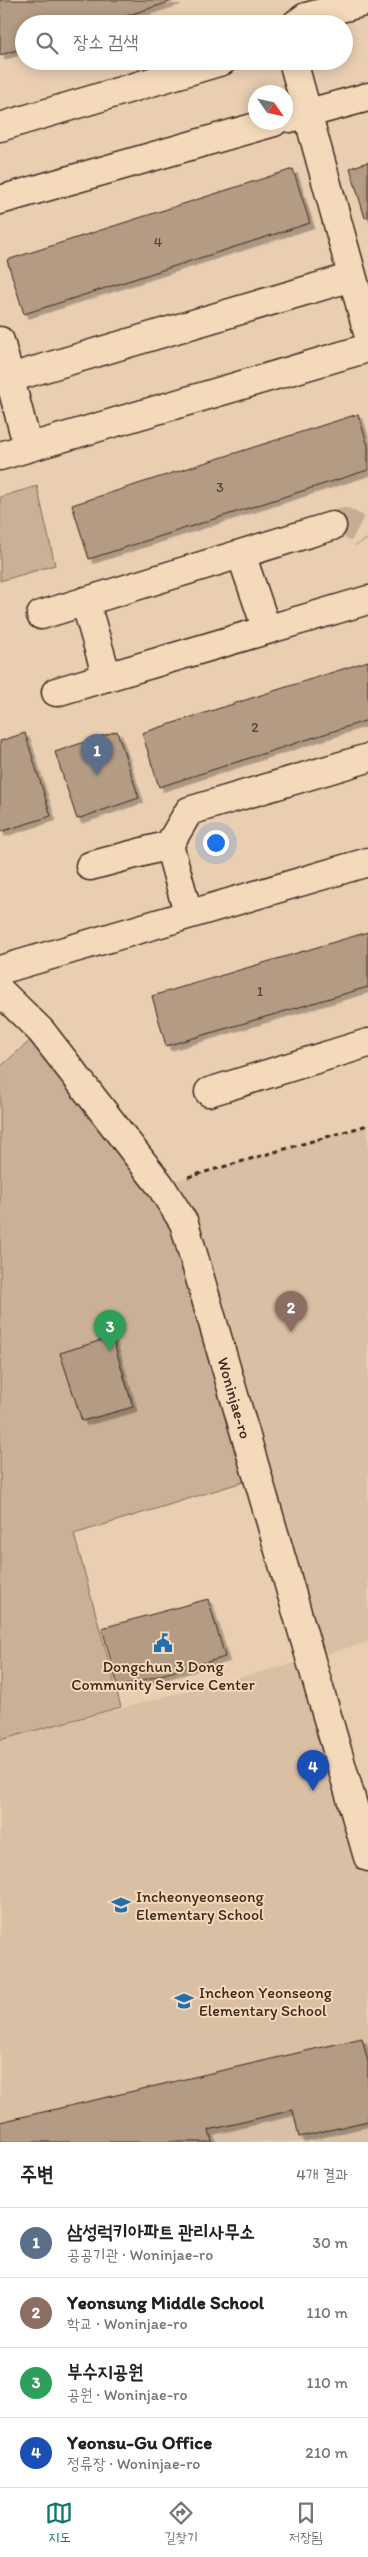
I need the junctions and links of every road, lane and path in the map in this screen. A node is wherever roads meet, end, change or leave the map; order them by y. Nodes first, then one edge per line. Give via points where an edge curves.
1 (368, 1) edge
2 (314, 15) edge
3 (192, 70) edge
4 (293, 70) edge
5 (368, 97) edge
6 (296, 116) edge
7 (0, 127) edge
8 (248, 129) edge
9 (0, 200) edge
10 (358, 283) edge
11 (368, 333) edge
12 (0, 341) edge
13 (368, 348) edge
14 (5, 380) edge
15 (28, 448) junction
16 (0, 456) edge
17 (332, 526) tunnel mouth
18 (241, 554) junction
19 (368, 600) edge
20 (85, 601) junction
21 (41, 615) dead end
22 (267, 630) junction
23 (107, 677) junction
24 (56, 692) dead end
25 (368, 758) edge
26 (168, 845) junction
27 (368, 862) edge
28 (90, 866) dead end
29 (188, 913) junction
30 (0, 970) edge
31 (0, 991) edge
32 (368, 1043) edge
33 (209, 1092) dead end
34 (368, 1125) edge
35 (160, 1185) junction
36 (367, 1850) edge

1 - 2 main road
3 - 7 main road
4 - 6 main road
5 - 6 main road
6 - 10 main road
8 - 9 main road
10 - 11 main road
10 - 14 main road
12 - 14 main road
13 - 15 main road
14 - 15 main road
15 - 16 main road
17 - 18 main road
18 - 20 main road
18 - 22 main road
19 - 22 main road
20 - 21 main road
20 - 23 main road
22 - 23 main road
23 - 24 main road
25 - 26 main road via 189,810
26 - 28 main road
26 - 29 main road
27 - 29 main road
29 - 30 main road
31 - 35 main road, Woninjae-ro via 41,1031
32 - 33 main road
34 - 35 path
35 - 36 main road, Woninjae-ro via 184,1223

